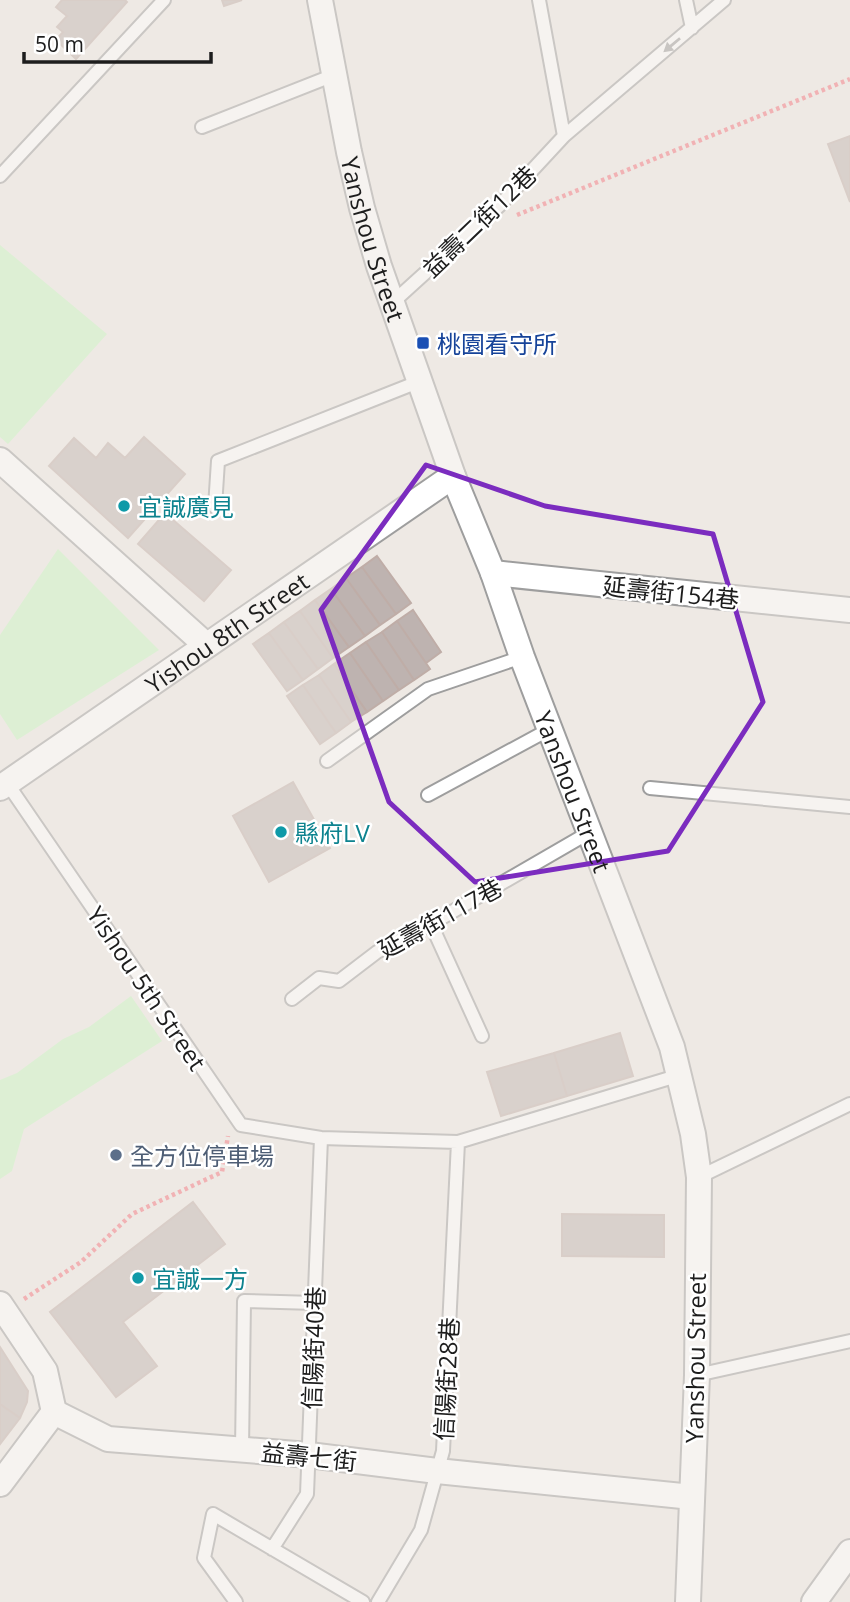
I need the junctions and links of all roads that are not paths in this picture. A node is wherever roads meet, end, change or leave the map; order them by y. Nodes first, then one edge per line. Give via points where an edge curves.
1 (164, 0) edge
2 (320, 0) edge
3 (539, 0) edge
4 (686, 0) edge
5 (724, 0) edge
6 (692, 28) junction
7 (334, 75) junction
8 (202, 127) dead end
9 (564, 136) junction
10 (0, 176) edge
11 (392, 303) junction
12 (418, 382) junction
13 (0, 460) edge
14 (453, 475) junction
15 (215, 507) dead end
16 (493, 573) junction
17 (850, 610) edge
18 (206, 645) junction
19 (522, 657) junction
20 (550, 729) junction
21 (327, 761) dead end
22 (4, 786) edge
23 (650, 788) dead end
24 (428, 795) dead end
25 (850, 807) edge
26 (590, 832) junction
27 (432, 924) junction
28 (292, 999) dead end
29 (482, 1035) dead end
30 (680, 1075) junction
31 (850, 1104) edge
32 (321, 1138) junction
33 (458, 1142) junction
34 (699, 1177) junction
35 (315, 1303) junction
36 (3, 1307) edge
37 (850, 1341) edge
38 (697, 1375) junction
39 (54, 1412) junction
40 (242, 1450) junction
41 (309, 1455) junction
42 (437, 1471) junction
43 (0, 1484) edge
44 (692, 1497) junction
45 (272, 1549) junction
46 (850, 1552) edge
47 (236, 1602) edge
48 (363, 1602) edge
49 (378, 1602) edge
50 (688, 1602) edge
51 (814, 1602) edge

1 - 10 lane
2 - 7 street, Yanshou Street
3 - 9 lane
4 - 6 lane
5 - 6 lane, 益壽二街12巷
6 -> 9 lane, 益壽二街12巷
7 - 8 lane
7 - 11 street, Yanshou Street via 362,208
9 - 11 lane, 益壽二街12巷 via 500,205
11 - 12 street, Yanshou Street
12 - 14 street, Yanshou Street
12 - 15 lane via 218,461
13 - 18 street
14 - 16 street, Yanshou Street
14 - 18 street, Yishou 8th Street
16 - 17 street, 延壽街154巷
16 - 19 street, Yanshou Street
18 - 22 street, Yishou 8th Street
19 - 20 street, Yanshou Street
19 - 21 lane via 428,689
20 - 24 lane
20 - 26 street, Yanshou Street
22 - 32 lane, Yishou 5th Street via 241,1125
23 - 25 lane
26 - 27 lane, 延壽街117巷
26 - 30 street, Yanshou Street
27 - 28 lane, 延壽街117巷 via 377,952 339,981 319,978
27 - 29 lane
30 - 33 lane, Yishou 5th Street
30 - 34 street, Yanshou Street
31 - 34 lane
32 - 33 lane, Yishou 5th Street
32 - 35 lane, 信陽街40巷
33 - 42 lane, 信陽街28巷 via 443,1451
34 - 38 street, Yanshou Street
35 - 40 lane via 244,1301
35 - 41 lane, 信陽街40巷
36 - 39 street via 46,1371
37 - 38 lane
38 - 44 street, Yanshou Street
39 - 40 street, 益壽七街 via 108,1439
39 - 43 street
40 - 41 street, 益壽七街
41 - 42 street, 益壽七街
41 - 45 lane, 信陽街40巷 via 307,1494
42 - 44 street, 益壽七街
42 - 49 lane, 信陽街28巷 via 421,1530
44 - 50 street, Yanshou Street
45 - 47 lane via 214,1514 204,1558
45 - 48 lane
46 - 51 street

